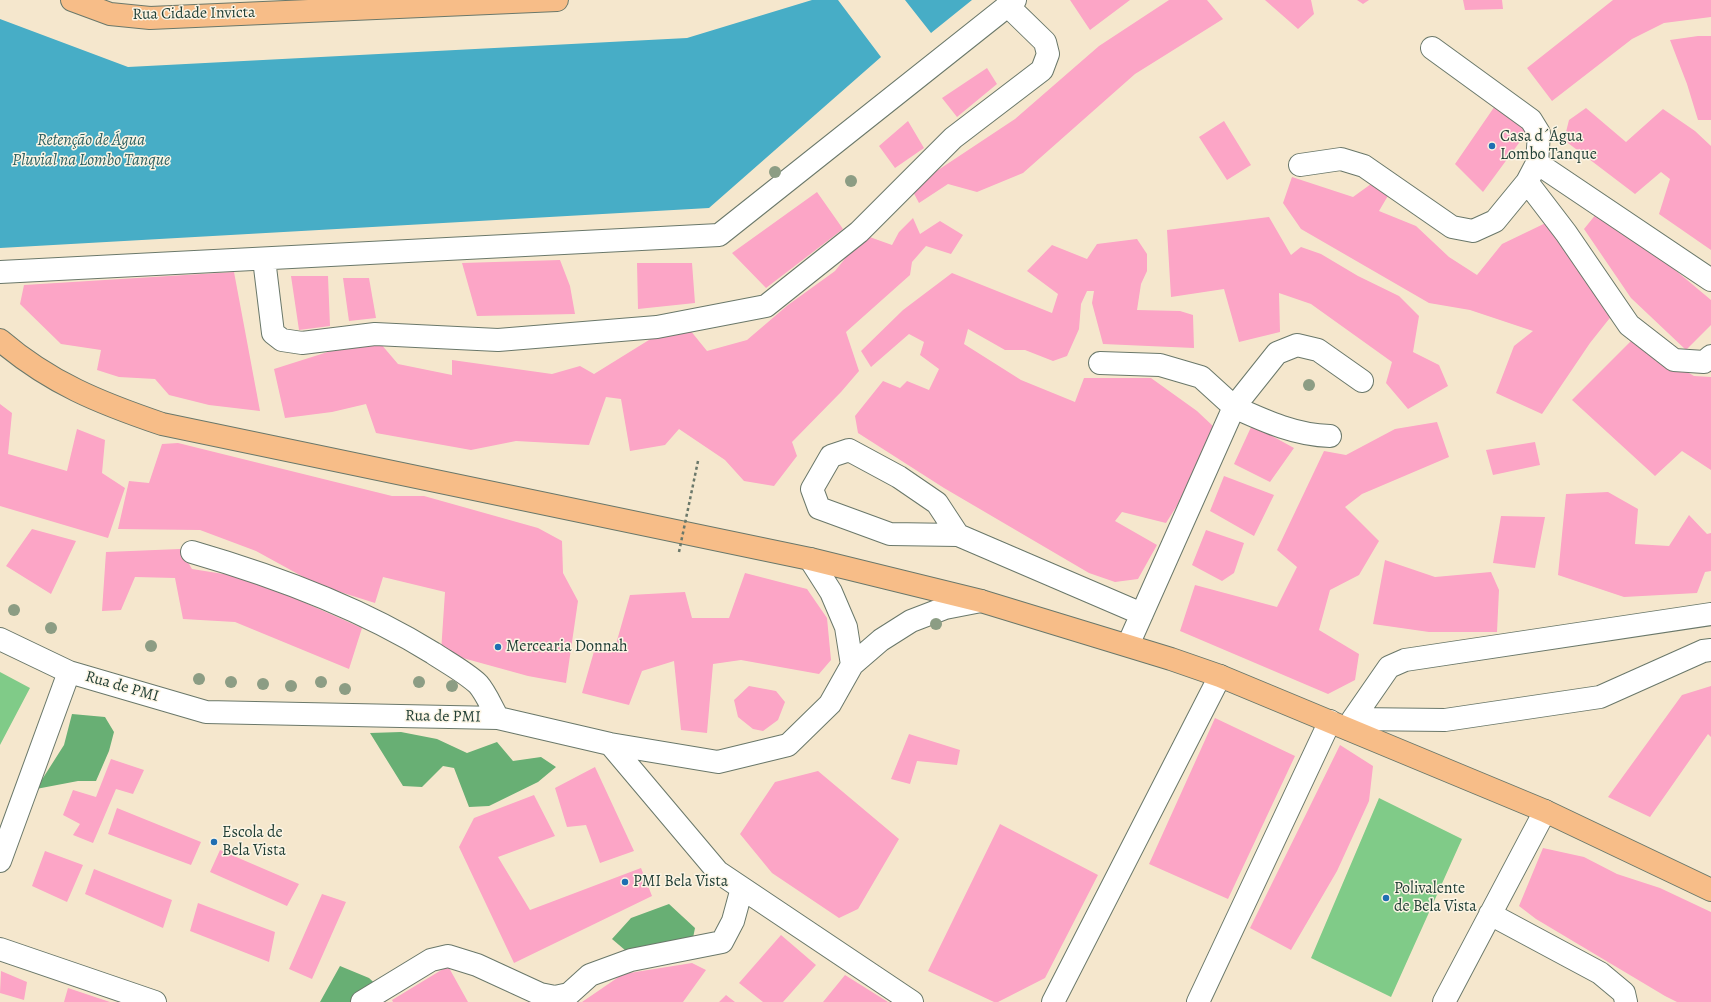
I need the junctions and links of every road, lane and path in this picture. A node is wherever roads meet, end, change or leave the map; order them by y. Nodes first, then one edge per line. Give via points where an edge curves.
1 (72, 0) edge
2 (557, 0) edge
3 (1012, 3) edge
4 (111, 7) edge
5 (1432, 48) dead end
6 (1300, 165) dead end
7 (1532, 173) junction
8 (264, 259) junction
9 (0, 272) edge
10 (1711, 280) edge
11 (0, 340) edge
12 (1711, 356) edge
13 (1100, 363) dead end
14 (1362, 381) dead end
15 (1234, 407) junction
16 (1330, 436) dead end
17 (698, 461) dead end
18 (958, 535) junction
19 (192, 552) dead end
20 (679, 552) dead end
21 (810, 559) junction
22 (981, 601) junction
23 (1142, 614) junction
24 (1711, 614) edge
25 (0, 639) edge
26 (1128, 645) junction
27 (1711, 650) edge
28 (852, 665) junction
29 (69, 672) junction
30 (1220, 676) junction
31 (498, 718) junction
32 (1344, 723) junction
33 (610, 744) junction
34 (1545, 811) junction
35 (0, 861) edge
36 (742, 888) junction
37 (1711, 890) edge
38 (1490, 914) junction
39 (0, 949) edge
40 (155, 1002) edge
41 (362, 1002) edge
42 (912, 1002) edge
43 (1053, 1002) edge
44 (1198, 1002) edge
45 (1444, 1002) edge
46 (1626, 1002) edge

1 - 4 main road, Rua Cidade Invicta
2 - 4 main road, Rua Cidade Invicta via 150,18
3 - 8 street via 719,235
3 - 8 street via 1045,42 1048,54 1042,70 953,138 859,232 766,306 657,327 498,340 375,334 302,343 282,340 273,333
5 - 7 street via 1531,120 1539,133
6 - 7 street via 1341,159 1364,166 1452,227 1473,231 1494,221
7 - 10 street
7 - 12 street via 1566,233 1629,325 1674,360 1704,362
8 - 9 street
11 - 21 main road via 24,361 67,387 111,407 162,424
13 - 15 street via 1160,365 1201,377
14 - 15 street via 1318,350 1297,345 1277,353
15 - 16 street via 1264,421 1308,435
15 - 23 street
17 - 20 path, bridge
18 - 18 street via 890,534 818,508 812,490 831,456 849,450 899,477 937,503
18 - 23 street
19 - 31 street via 258,571 362,614 405,635 479,685
21 - 22 main road
21 - 28 street via 831,592 843,620
22 - 26 main road
22 - 28 street, Rua de PMI via 945,608 912,621 881,640
23 - 26 street
24 - 32 street via 1405,660 1389,667
25 - 29 street, Rua de PMI
26 - 30 main road
27 - 32 street via 1703,651 1600,697 1445,720
28 - 33 street, Rua de PMI via 830,704 788,745 718,762
29 - 31 street, Rua de PMI via 206,712
29 - 35 street
30 - 32 main road
30 - 43 street
31 - 33 street, Rua de PMI
32 - 34 main road
32 - 44 street
33 - 36 street via 718,872
34 - 37 main road
34 - 38 street
36 - 41 street via 733,921 722,942 631,960 590,975 569,994 554,997 540,994 477,965 448,956 431,960
36 - 42 street
38 - 45 street
38 - 46 street via 1600,973 1624,993
39 - 40 street

